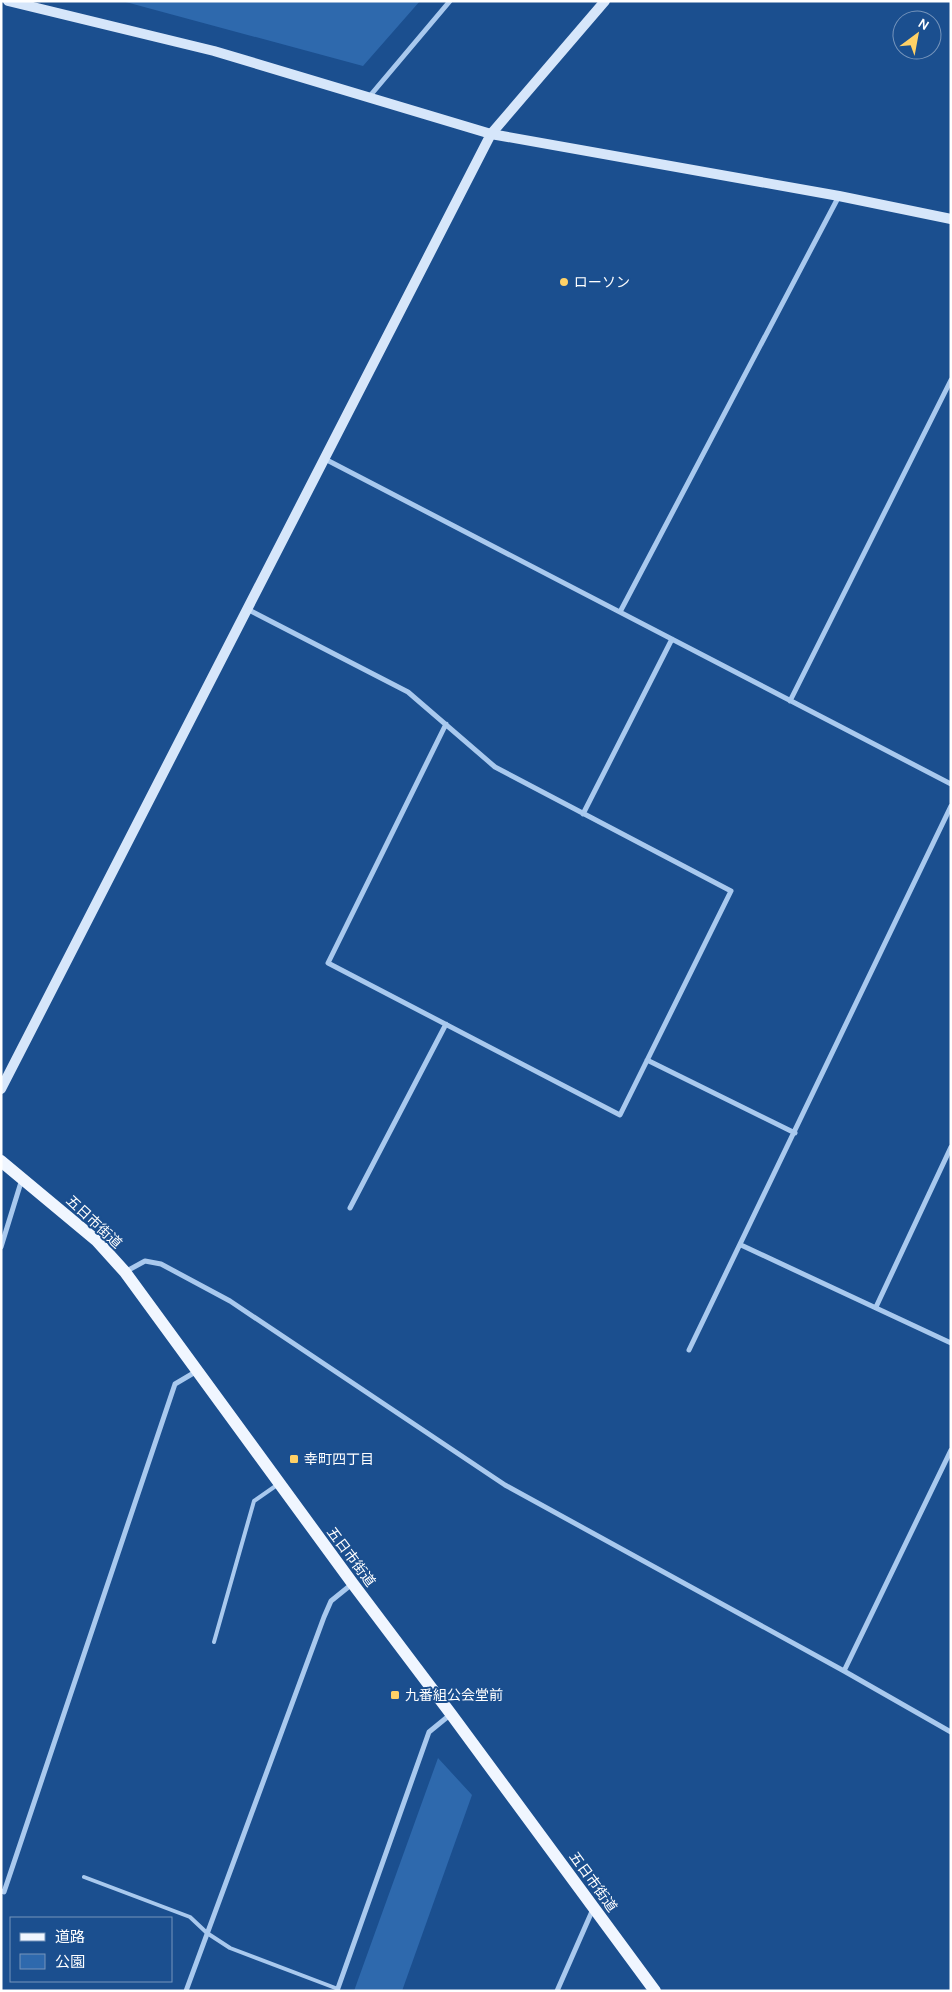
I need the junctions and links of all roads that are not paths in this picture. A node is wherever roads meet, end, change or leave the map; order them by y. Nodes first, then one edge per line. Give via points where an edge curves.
1 (8, 1) edge
2 (450, 1) edge
3 (605, 1) edge
4 (369, 97) junction
5 (491, 134) junction
6 (839, 196) junction
7 (951, 219) edge
8 (951, 380) edge
9 (323, 458) junction
10 (246, 609) junction
11 (620, 612) junction
12 (672, 639) junction
13 (790, 701) junction
14 (446, 724) junction
15 (951, 784) edge
16 (951, 806) edge
17 (583, 814) junction
18 (446, 1024) junction
19 (647, 1060) junction
20 (1, 1089) edge
21 (795, 1133) junction
22 (951, 1147) edge
23 (1, 1161) edge
24 (23, 1179) junction
25 (350, 1208) dead end
26 (741, 1245) junction
27 (1, 1248) edge
28 (125, 1272) junction
29 (876, 1307) junction
30 (951, 1343) edge
31 (689, 1350) dead end
32 (197, 1370) junction
33 (951, 1450) edge
34 (279, 1484) junction
35 (353, 1584) junction
36 (214, 1642) dead end
37 (844, 1671) junction
38 (451, 1714) junction
39 (951, 1732) edge
40 (84, 1877) dead end
41 (1, 1891) edge
42 (593, 1908) junction
43 (207, 1933) junction
44 (337, 1990) edge
45 (186, 1991) edge
46 (557, 1991) edge
47 (655, 1991) edge

1 - 4 street via 214,51
2 - 4 street
3 - 5 street
4 - 5 street
5 - 6 street
5 - 9 street
6 - 7 street
6 - 11 street
8 - 13 street
9 - 10 street
9 - 11 street
10 - 14 street via 408,692
10 - 20 street
11 - 12 street
12 - 13 street
12 - 17 street
13 - 15 street
14 - 17 street via 495,767
14 - 18 street via 328,962
16 - 21 street
17 - 19 street via 730,892
18 - 19 street via 620,1115
18 - 25 street
19 - 21 street
21 - 26 street
22 - 29 street
23 - 24 main road, 五日市街道
24 - 27 street
24 - 28 main road, 五日市街道 via 97,1241
26 - 29 street
26 - 31 street
28 - 32 main road, 五日市街道
28 - 37 street via 144,1261 161,1264 230,1301 505,1485
29 - 30 street
32 - 34 main road, 五日市街道
32 - 41 street via 175,1384 4,1892
33 - 37 street
34 - 35 main road, 五日市街道
34 - 36 lane via 254,1501
35 - 38 main road, 五日市街道
35 - 43 street via 331,1601 324,1617
37 - 39 street
38 - 42 main road, 五日市街道
38 - 44 street via 429,1732
40 - 43 lane via 190,1917
42 - 46 street
42 - 47 main road, 五日市街道
43 - 44 lane via 230,1948
43 - 45 street

